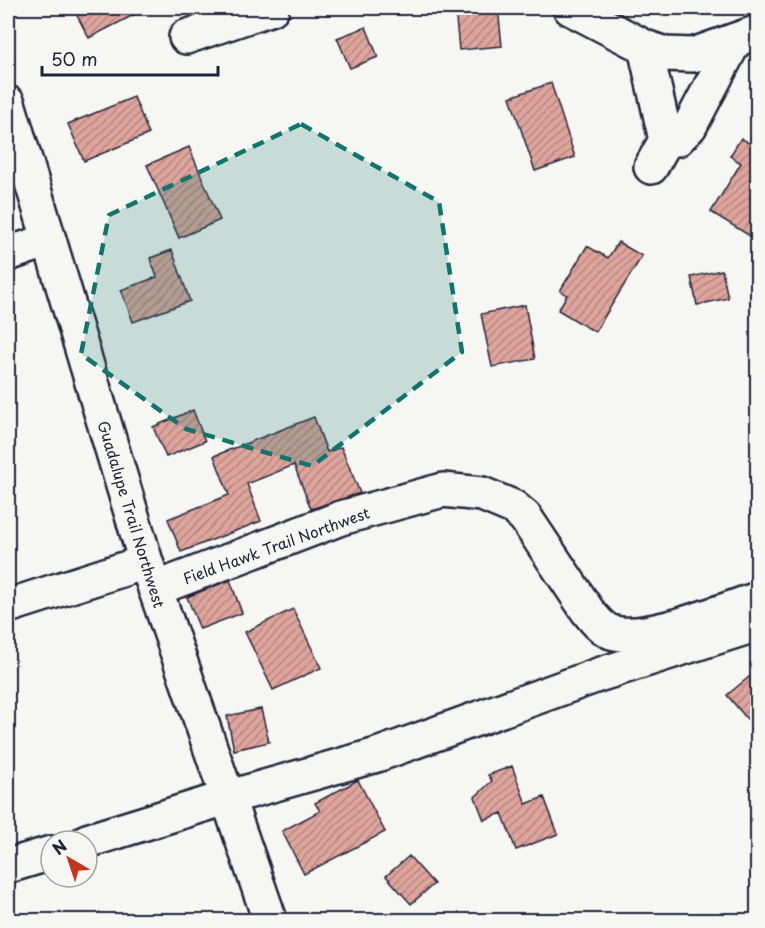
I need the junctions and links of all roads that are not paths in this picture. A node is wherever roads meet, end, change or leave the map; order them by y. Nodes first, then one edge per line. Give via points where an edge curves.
1 (272, 8) edge
2 (570, 8) edge
3 (746, 36) edge
4 (186, 37) dead end
5 (645, 47) junction
6 (8, 104) edge
7 (49, 240) junction
8 (8, 254) edge
9 (150, 575) junction
10 (758, 599) edge
11 (8, 606) edge
12 (758, 624) edge
13 (226, 798) junction
14 (99, 837) edge
15 (39, 857) edge
16 (8, 866) edge
17 (270, 921) edge

1 - 4 street
2 - 5 street
3 - 5 street via 693,56 665,54
3 - 5 street via 690,126 658,153
6 - 7 street, Guadalupe Trail Northwest
7 - 8 street
7 - 9 street, Guadalupe Trail Northwest
9 - 10 street, Field Hawk Trail Northwest via 443,490 482,494 513,507 525,517 587,610 598,624 613,633 648,634
9 - 11 street, Field Hawk Trail Northwest
9 - 13 street, Guadalupe Trail Northwest
12 - 13 street via 598,675 376,755
13 - 14 street
13 - 17 street, Guadalupe Trail Northwest
15 - 16 street

